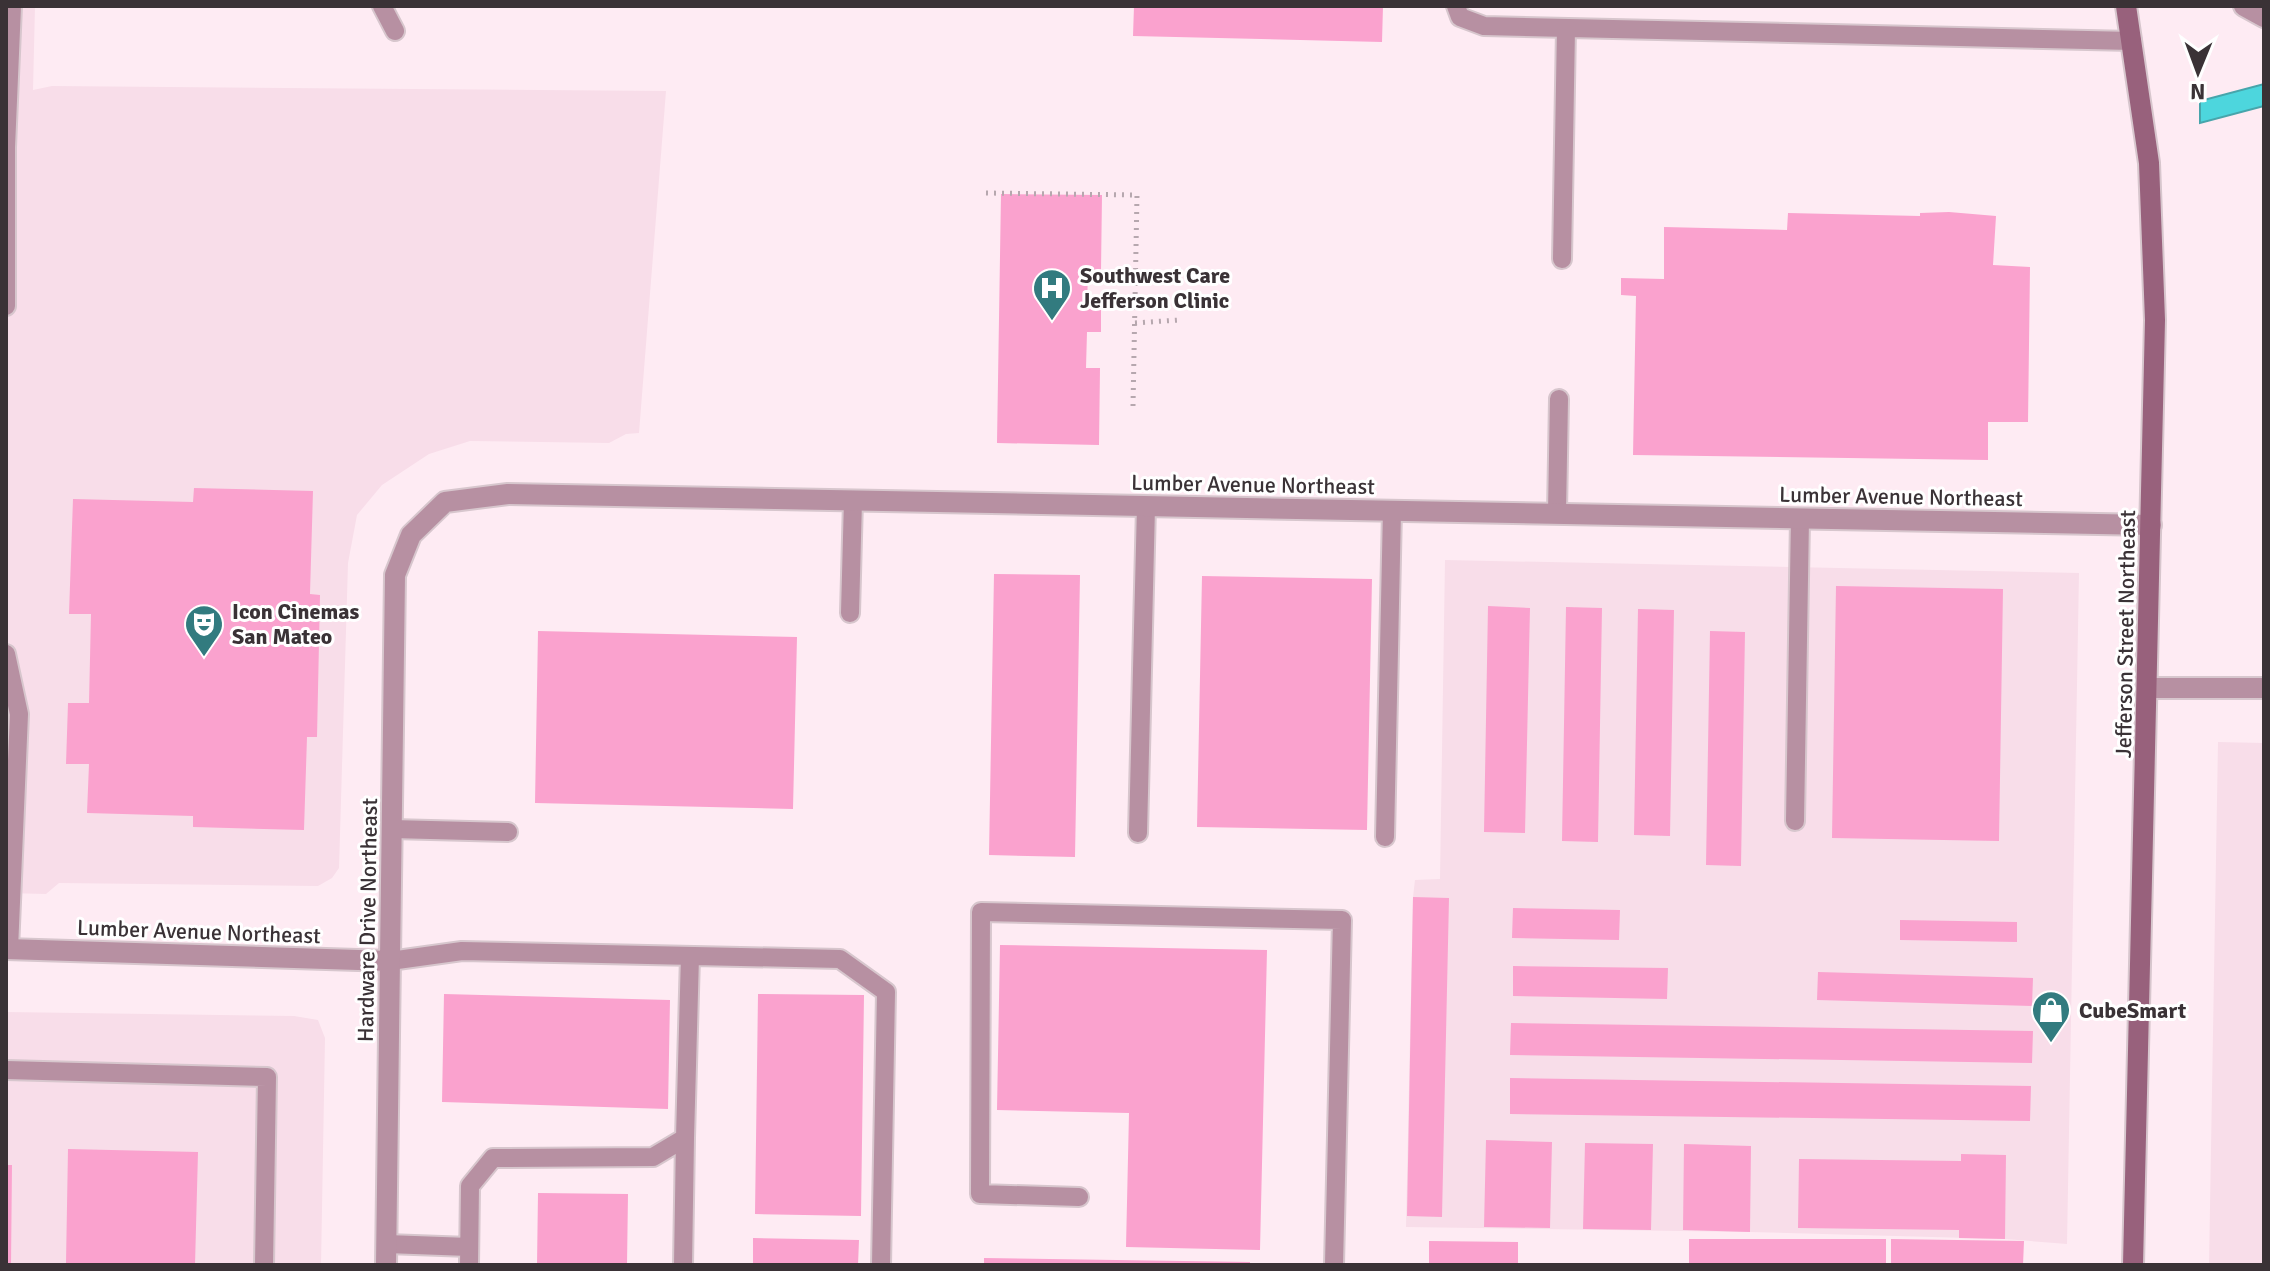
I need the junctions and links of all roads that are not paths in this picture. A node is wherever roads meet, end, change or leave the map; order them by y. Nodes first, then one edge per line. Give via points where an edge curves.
1 (12, 6) edge
2 (382, 6) edge
3 (1456, 6) edge
4 (2126, 6) edge
5 (2244, 6) edge
6 (2264, 17) edge
7 (1566, 28) junction
8 (395, 31) dead end
9 (2132, 41) junction
10 (6, 147) edge
11 (1562, 259) dead end
12 (6, 306) edge
13 (1559, 399) dead end
14 (853, 500) junction
15 (1146, 506) junction
16 (1392, 510) junction
17 (1557, 513) junction
18 (1800, 518) junction
19 (2151, 525) junction
20 (395, 575) joint
21 (850, 613) dead end
22 (6, 654) edge
23 (2148, 688) junction
24 (2264, 688) edge
25 (1795, 821) dead end
26 (392, 829) junction
27 (508, 832) dead end
28 (1138, 833) dead end
29 (1385, 837) dead end
30 (7, 949) edge
31 (690, 956) junction
32 (390, 961) junction
33 (6, 1070) edge
34 (685, 1138) junction
35 (1079, 1197) dead end
36 (387, 1244) junction
37 (469, 1256) edge
38 (264, 1265) edge
39 (386, 1265) edge
40 (683, 1265) edge
41 (881, 1265) edge
42 (1334, 1265) edge
43 (2133, 1265) edge

1 - 10 lane
2 - 8 lane
3 - 7 lane via 1460,17 1484,26
4 - 9 main road, Jefferson Street Northeast
5 - 6 street
7 - 9 lane
7 - 11 lane
9 - 19 main road, Jefferson Street Northeast via 2149,163 2155,320
10 - 12 lane
13 - 17 lane
14 - 15 street, Lumber Avenue Northeast
14 - 20 street, Lumber Avenue Northeast via 508,494 445,502 411,535
14 - 21 lane
15 - 16 street, Lumber Avenue Northeast
15 - 28 lane
16 - 17 street, Lumber Avenue Northeast
16 - 29 lane
17 - 18 street, Lumber Avenue Northeast
18 - 19 street, Lumber Avenue Northeast
18 - 25 lane
19 - 23 main road, Jefferson Street Northeast
20 - 26 street, Hardware Drive Northeast
22 - 30 lane via 19,714
23 - 24 street
23 - 43 main road, Jefferson Street Northeast
26 - 27 lane
26 - 32 street, Hardware Drive Northeast
30 - 32 street, Lumber Avenue Northeast
31 - 32 lane via 462,951
31 - 34 lane
31 - 41 lane via 840,959 886,992
32 - 36 street, Hardware Drive Northeast
33 - 38 lane via 267,1077
34 - 37 lane via 653,1157 493,1158 470,1186
34 - 40 lane
35 - 42 lane via 980,1194 981,912 1342,920
36 - 37 lane
36 - 39 street, Hardware Drive Northeast

